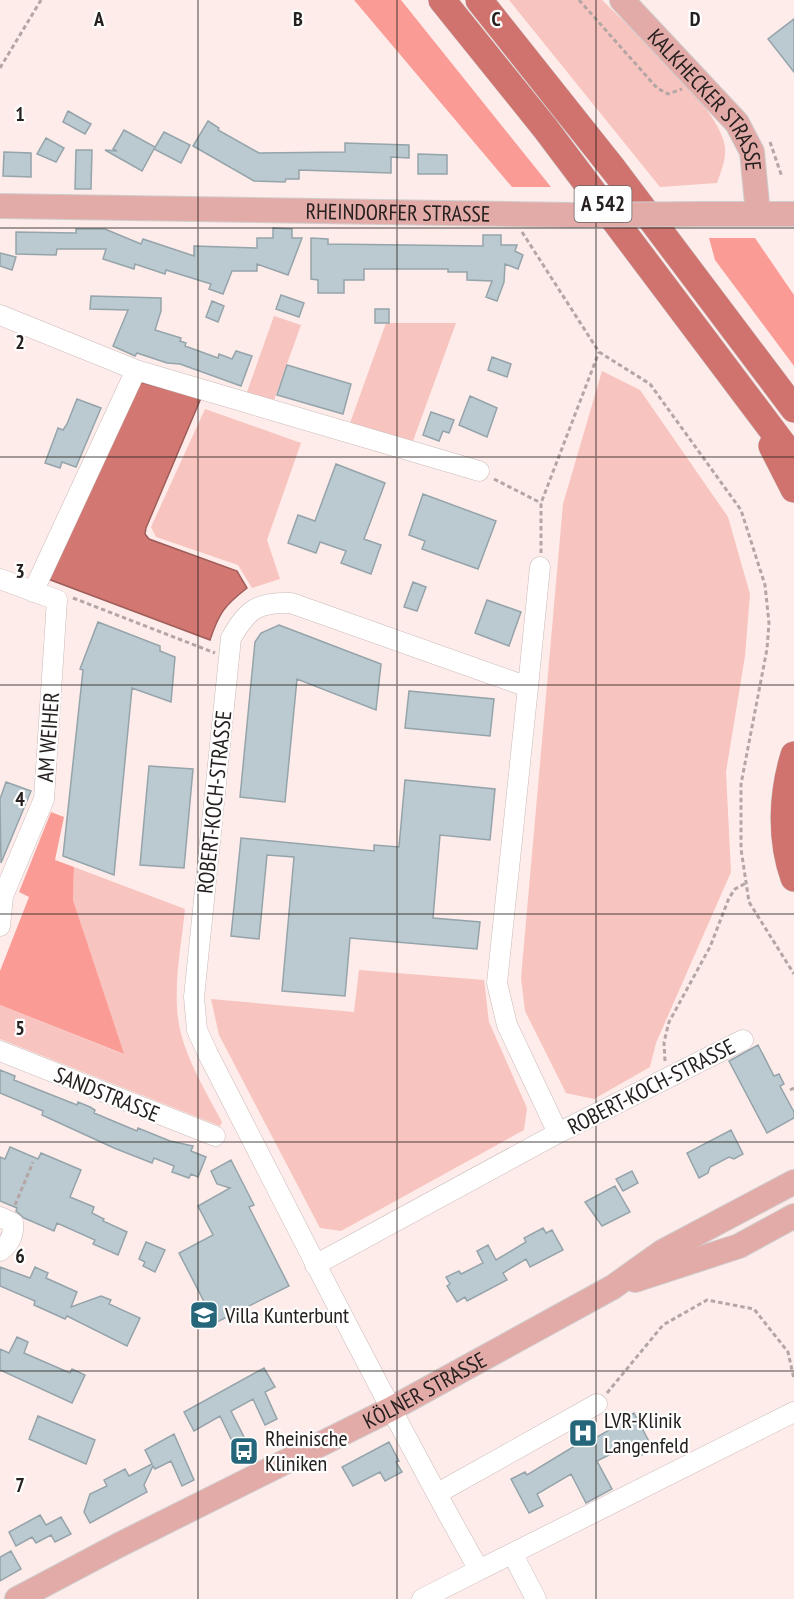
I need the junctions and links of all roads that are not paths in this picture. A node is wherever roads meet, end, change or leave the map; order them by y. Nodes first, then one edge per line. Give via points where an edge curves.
1 (442, 0) edge
2 (479, 0) edge
3 (622, 0) edge
4 (0, 206) edge
5 (758, 214) junction
6 (794, 214) edge
7 (0, 315) edge
8 (136, 370) junction
9 (739, 384) junction
10 (794, 409) edge
11 (794, 459) edge
12 (479, 471) road end
13 (794, 489) edge
14 (540, 567) road end
15 (0, 579) edge
16 (33, 592) junction
17 (528, 687) junction
18 (794, 755) edge
19 (794, 878) edge
20 (0, 927) edge
21 (743, 1040) dead end
22 (0, 1051) edge
23 (558, 1133) junction
24 (215, 1136) dead end
25 (794, 1182) edge
26 (794, 1216) edge
27 (4, 1219) edge
28 (0, 1251) edge
29 (315, 1265) junction
30 (613, 1287) junction
31 (597, 1404) road end
32 (391, 1409) junction
33 (794, 1412) edge
34 (438, 1493) junction
35 (513, 1555) junction
36 (479, 1570) junction
37 (17, 1599) edge
38 (422, 1599) edge
39 (536, 1599) edge

1 - 9 highway, A 542 via 545,128
2 - 10 highway, A 542 via 614,170
3 - 5 main road, KALKHECKER STRASSE via 737,123 752,152
4 - 5 main road, RHEINDORFER STRASSE, bridge via 512,215
5 - 6 main road, RHEINDORFER STRASSE
7 - 8 street
8 - 12 street
8 - 16 street
9 - 11 highway, A 542
9 - 13 highway
14 - 17 street, ROBERT-KOCH-STRASSE
15 - 16 street
16 - 20 street, AM WEIHER via 57,600 44,799 3,896
17 - 23 street, ROBERT-KOCH-STRASSE via 497,983 507,1025
17 - 29 street, ROBERT-KOCH-STRASSE via 291,603 271,602 253,608 231,638 194,998 197,1029
18 - 19 highway via 785,799 785,840
21 - 23 street, ROBERT-KOCH-STRASSE
22 - 24 street, SANDSTRASSE
23 - 29 street, ROBERT-KOCH-STRASSE
25 - 30 main road, KÖLNER STRASSE via 662,1252
26 - 30 main road, KÖLNER STRASSE via 739,1246
27 - 28 street via 13,1222 14,1232 9,1244
29 - 32 street, ROBERT-KOCH-STRASSE
30 - 32 main road, KÖLNER STRASSE
31 - 34 street
32 - 34 street, ROBERT-KOCH-STRASSE
32 - 37 main road, KÖLNER STRASSE
33 - 35 street
34 - 36 street, ROBERT-KOCH-STRASSE
35 - 36 street
35 - 39 street
36 - 38 street

